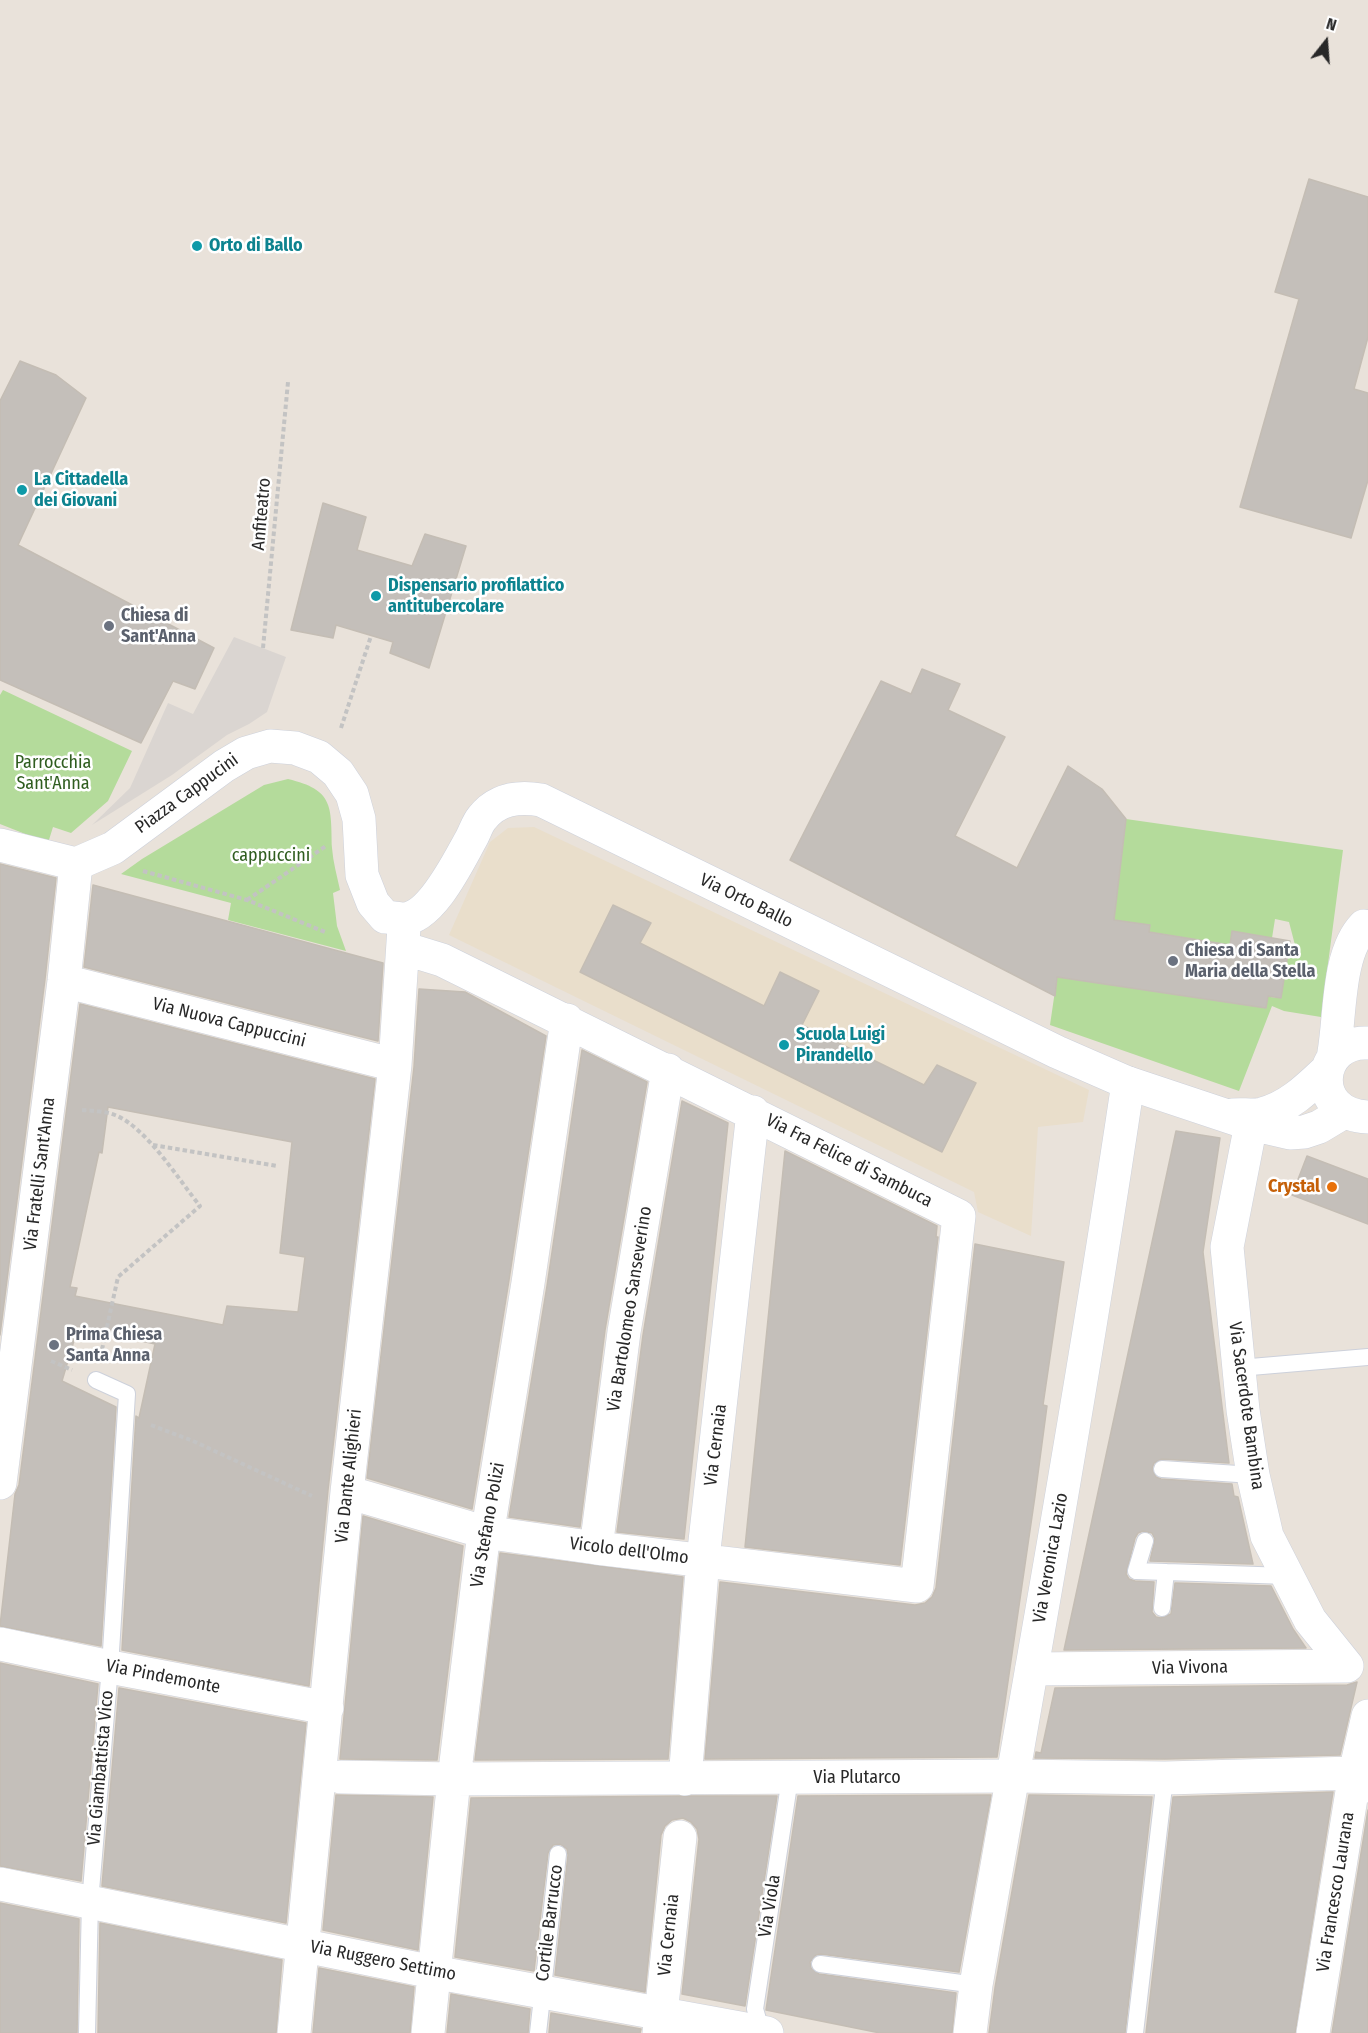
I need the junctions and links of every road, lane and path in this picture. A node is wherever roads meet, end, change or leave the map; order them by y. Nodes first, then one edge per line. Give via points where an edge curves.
1 (288, 382) dead end
2 (371, 636) dead end
3 (264, 648) dead end
4 (329, 766) junction
5 (0, 845) edge
6 (327, 845) dead end
7 (76, 864) junction
8 (140, 870) dead end
9 (247, 900) junction
10 (1367, 926) edge
11 (325, 932) dead end
12 (404, 934) junction
13 (64, 981) junction
14 (567, 1020) junction
15 (1368, 1043) edge
16 (1330, 1064) junction
17 (394, 1065) junction
18 (668, 1070) junction
19 (1128, 1083) junction
20 (72, 1108) dead end
21 (753, 1112) junction
22 (1356, 1115) edge
23 (1237, 1119) junction
24 (152, 1145) junction
25 (277, 1166) dead end
26 (9, 1341) edge
27 (1368, 1358) edge
28 (1239, 1368) junction
29 (96, 1380) junction
30 (126, 1416) junction
31 (3, 1432) edge
32 (1162, 1469) dead end
33 (1253, 1475) junction
34 (0, 1483) edge
35 (346, 1502) junction
36 (484, 1532) junction
37 (1145, 1541) dead end
38 (596, 1548) junction
39 (703, 1559) junction
40 (1166, 1572) junction
41 (1288, 1576) junction
42 (917, 1586) joint
43 (1162, 1608) dead end
44 (0, 1644) edge
45 (1358, 1659) edge
46 (110, 1667) junction
47 (1032, 1669) junction
48 (327, 1708) junction
49 (1368, 1716) edge
50 (1013, 1776) junction
51 (341, 1777) dead end
52 (790, 1778) junction
53 (1165, 1778) junction
54 (454, 1779) junction
55 (685, 1779) junction
56 (1361, 1780) edge
57 (680, 1837) dead end
58 (558, 1854) dead end
59 (0, 1884) edge
60 (90, 1902) junction
61 (303, 1946) junction
62 (820, 1964) dead end
63 (433, 1972) junction
64 (976, 1985) junction
65 (542, 1991) junction
66 (660, 2024) edge
67 (87, 2033) edge
68 (294, 2033) edge
69 (428, 2033) edge
70 (538, 2033) edge
71 (764, 2033) edge
72 (970, 2033) edge
73 (1135, 2033) edge
74 (1312, 2033) edge

1 - 3 path, Anfiteatro
2 - 4 path
4 - 7 street, Piazza Cappucini via 319,757 295,748 270,746 246,753 113,848
4 - 12 street, Piazza Cappucini via 352,794 359,819 362,875 373,903
5 - 7 street
6 - 9 path
7 - 13 street, Via Fratelli Sant'Anna
8 - 9 path
9 - 11 path
10 - 16 street via 1355,934 1347,952
12 - 14 street, Via Fra Felice di Sambuca via 442,960
12 - 17 street, Via Dante Alighieri
12 - 19 street, Via Orto Ballo via 436,897 480,820 492,808 524,797 541,800
13 - 17 street, Via Nuova Cappuccini
13 - 26 street, Via Fratelli Sant'Anna
14 - 18 street, Via Fra Felice di Sambuca
14 - 36 street, Via Stefano Polizi via 528,1283 490,1517
15 - 16 street via 1342,1049
16 - 22 street via 1329,1093 1335,1104
16 - 23 street via 1300,1096 1261,1114
17 - 35 street, Via Dante Alighieri
18 - 21 street, Via Fra Felice di Sambuca
18 - 38 street, Via Bartolomeo Sanseverino via 624,1332
19 - 23 street, Via Orto Ballo
19 - 47 street, Via Veronica Lazio
20 - 24 path via 113,1114
21 - 39 street, Via Cernaia
21 - 42 street, Via Fra Felice di Sambuca via 959,1216
22 - 23 street via 1290,1133
23 - 28 street, Via Sacerdote Bambina via 1227,1247
24 - 25 path
24 - 29 path via 200,1206 118,1277
26 - 29 path
26 - 31 street, Via Fratelli Sant'Anna
27 - 28 lane
28 - 33 street, Via Sacerdote Bambina
29 - 30 lane, Via Giambattista Vico via 127,1394
30 - 35 path
30 - 46 lane, Via Giambattista Vico
31 - 34 street, Via Fratelli Sant'Anna
32 - 33 lane
33 - 41 street, Via Sacerdote Bambina via 1267,1536
35 - 36 street, Vicolo dell'Olmo
35 - 48 street, Via Dante Alighieri
36 - 38 street, Vicolo dell'Olmo
36 - 54 street, Via Stefano Polizi
37 - 40 lane via 1136,1571
38 - 39 street, Vicolo dell'Olmo
39 - 42 street, Vicolo dell'Olmo
39 - 55 street, Via Cernaia
40 - 41 lane
40 - 43 lane
41 - 45 street, Via Sacerdote Bambina via 1310,1620
44 - 46 street, Via Pindemonte
45 - 47 street, Via Vivona
46 - 48 street, Via Pindemonte
46 - 60 lane, Via Giambattista Vico
47 - 50 street, Via Veronica Lazio
48 - 61 street, Via Dante Alighieri
49 - 56 street, Via Francesco Laurana
50 - 52 street, Via Plutarco
50 - 53 street, Via Plutarco
50 - 64 street, Via Veronica Lazio
51 - 54 street, Via Plutarco
52 - 55 street, Via Plutarco
52 - 71 lane, Via Viola via 755,2009
53 - 56 street, Via Plutarco
53 - 73 lane
54 - 55 street, Via Plutarco
54 - 63 street, Via Stefano Polizi
56 - 74 street, Via Francesco Laurana
57 - 66 street, Via Cernaia
58 - 65 lane, Cortile Barrucco
59 - 60 street, Via Ruggero Settimo
60 - 61 street, Via Ruggero Settimo
60 - 67 lane, Via Giambattista Vico
61 - 63 street, Via Ruggero Settimo
61 - 68 street, Via Dante Alighieri
62 - 64 lane
63 - 65 street, Via Ruggero Settimo
63 - 69 street, Via Stefano Polizi
64 - 72 street, Via Veronica Lazio
65 - 66 street, Via Ruggero Settimo
65 - 70 lane, Cortile Barrucco
66 - 71 street, Via Ruggero Settimo

